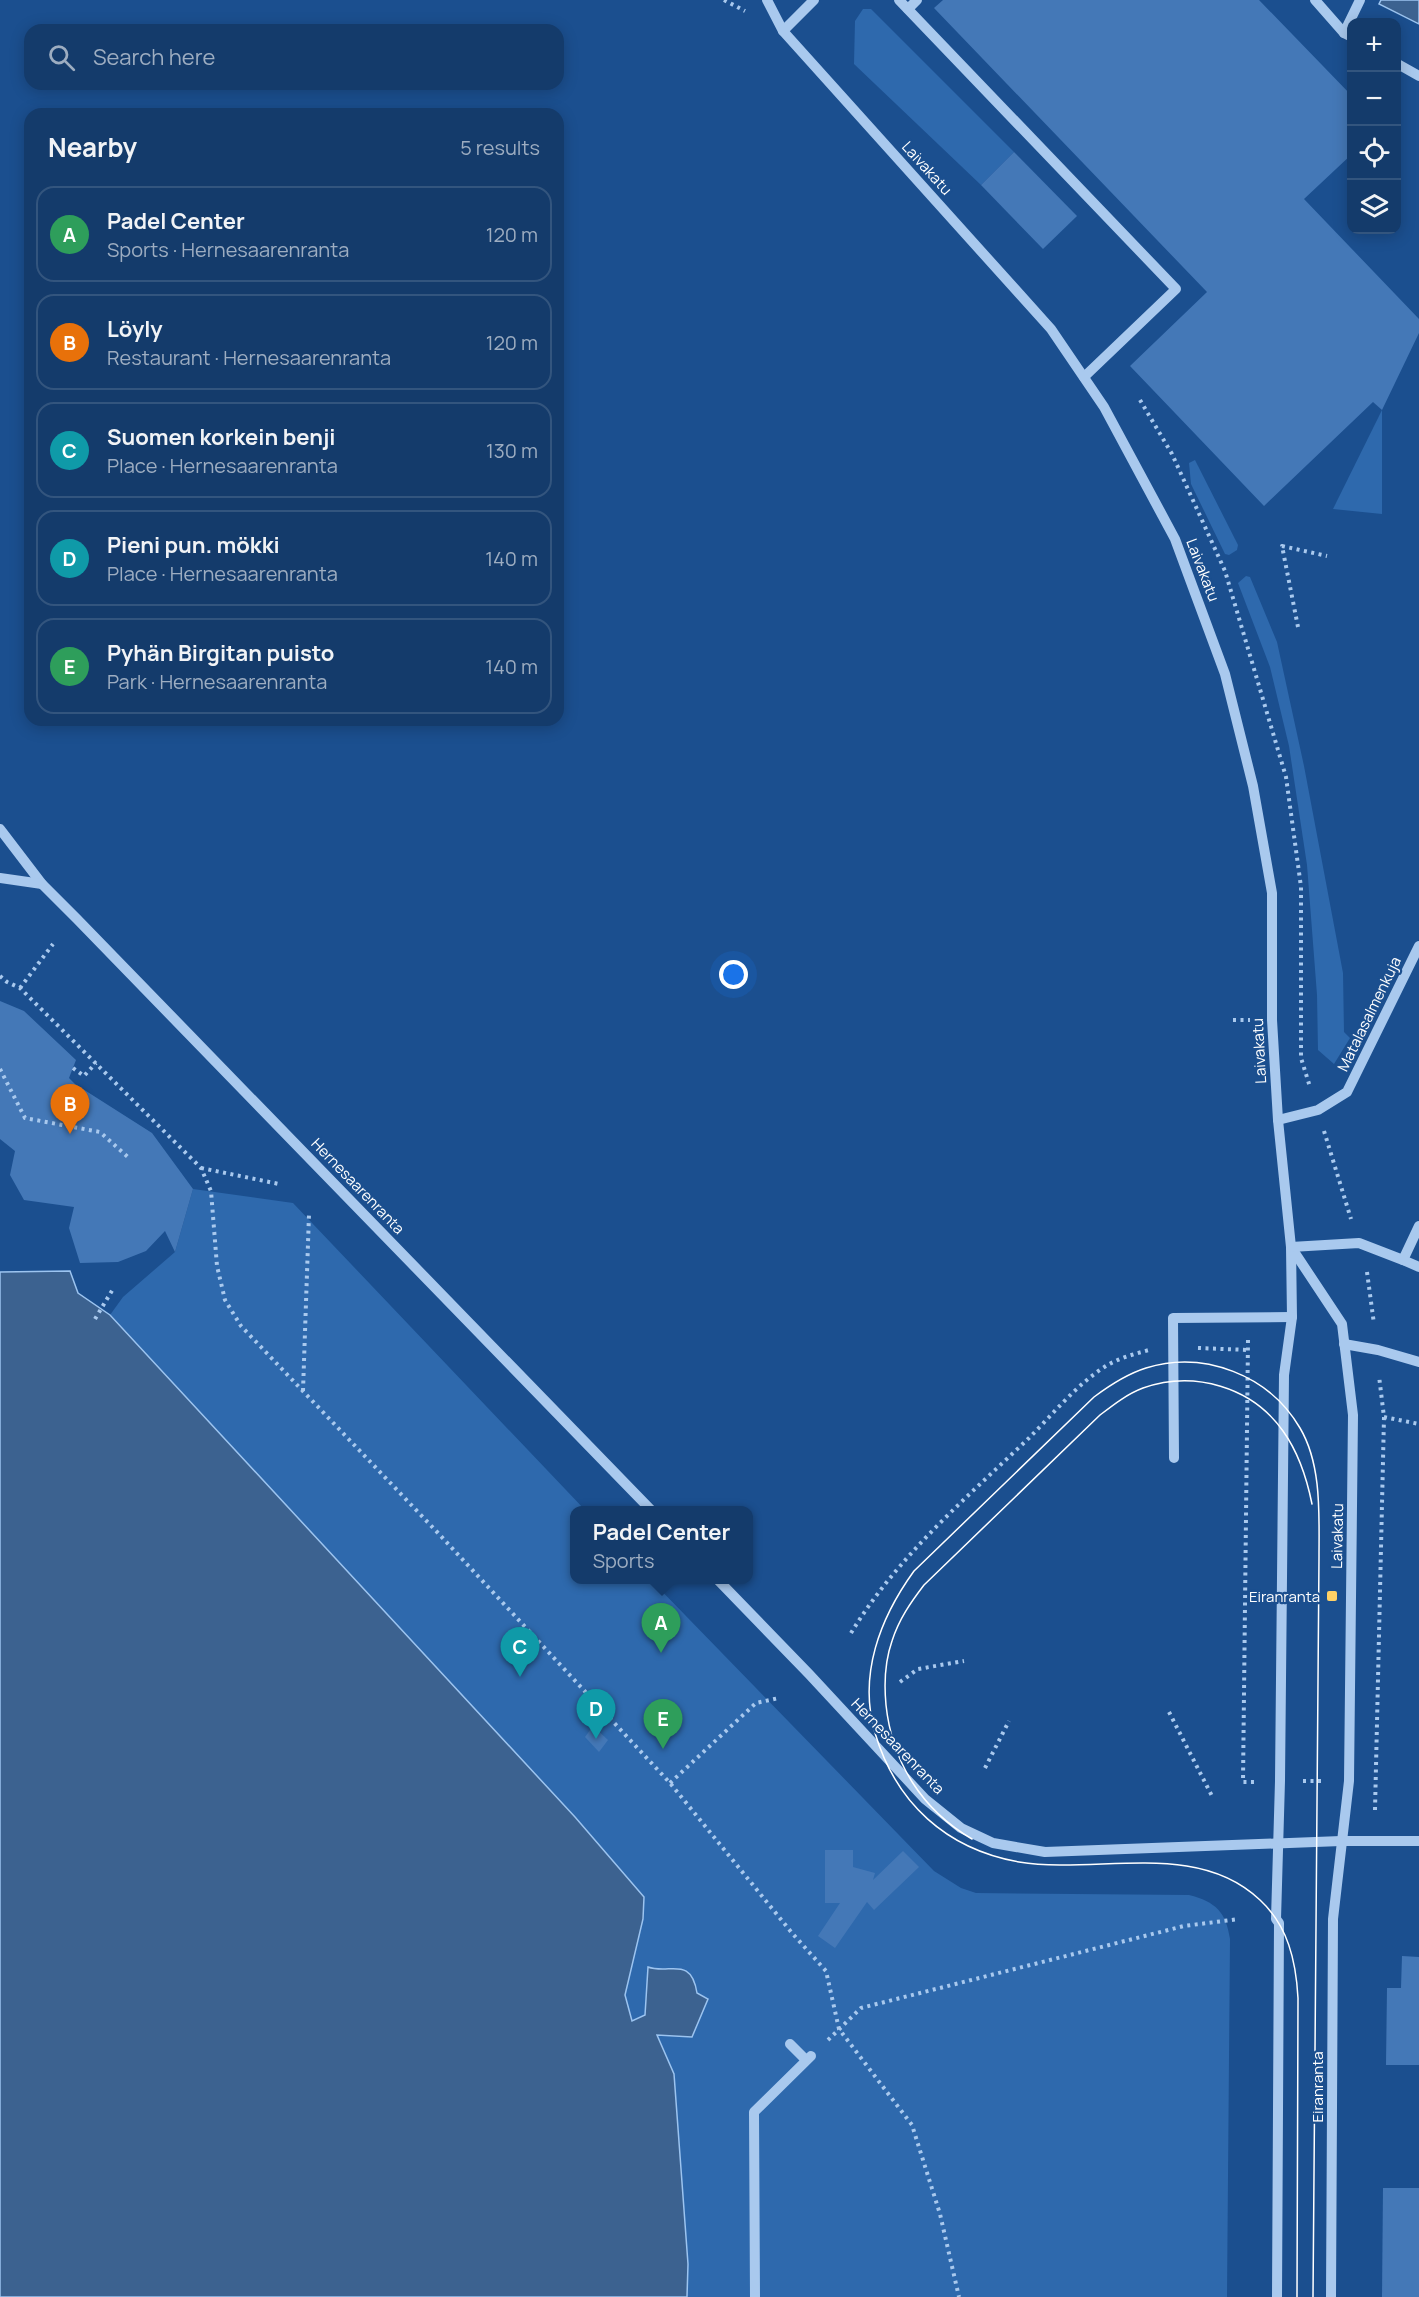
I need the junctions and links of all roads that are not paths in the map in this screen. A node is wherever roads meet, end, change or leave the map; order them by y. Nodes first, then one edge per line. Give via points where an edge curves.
1 (767, 0) edge
2 (814, 0) edge
3 (899, 0) edge
4 (917, 0) edge
5 (1315, 0) edge
6 (1359, 0) edge
7 (908, 9) junction
8 (1353, 18) edge
9 (783, 31) junction
10 (1347, 34) edge
11 (1401, 66) edge
12 (1419, 76) edge
13 (1084, 377) junction
14 (0, 831) edge
15 (0, 878) edge
16 (42, 884) junction
17 (1419, 946) edge
18 (1278, 1120) junction
19 (1419, 1226) edge
20 (1291, 1247) junction
21 (1403, 1260) junction
22 (1419, 1267) edge
23 (1292, 1317) junction
24 (1344, 1344) junction
25 (1419, 1362) edge
26 (1174, 1458) dead end
27 (647, 1506) edge
28 (722, 1584) edge
29 (1341, 1841) junction
30 (1419, 1841) edge
31 (1279, 1843) junction
32 (790, 2044) dead end
33 (755, 2297) edge
34 (1277, 2297) edge
35 (1331, 2297) edge

1 - 9 street, Laivakatu
2 - 9 street
3 - 7 street
4 - 7 street
5 - 10 street
6 - 8 street
7 - 13 street via 1176,289
9 - 13 street, Laivakatu via 1051,329
11 - 12 street
13 - 18 street, Laivakatu via 1104,406 1175,539 1225,674 1253,786 1272,893 1272,1020
14 - 16 street, Hernesaarenranta
15 - 16 street
16 - 27 street, Hernesaarenranta
17 - 18 street, Matalasalmenkuja via 1347,1092 1318,1110
18 - 20 street, Laivakatu
19 - 21 street
20 - 21 street via 1359,1243
20 - 23 street, Laivakatu
20 - 24 street, Laivakatu via 1342,1324
21 - 22 street
23 - 26 street via 1173,1318
23 - 31 street, Laivakatu via 1284,1376
24 - 25 street
24 - 29 street, Laivakatu via 1353,1415 1349,1781
28 - 31 street, Hernesaarenranta via 925,1799 961,1828 993,1843 1046,1852
29 - 30 street, Hernesaarenranta
29 - 31 street, Hernesaarenranta
29 - 35 street, Eiranranta via 1333,1919
31 - 34 street
32 - 33 street via 808,2058 754,2112

